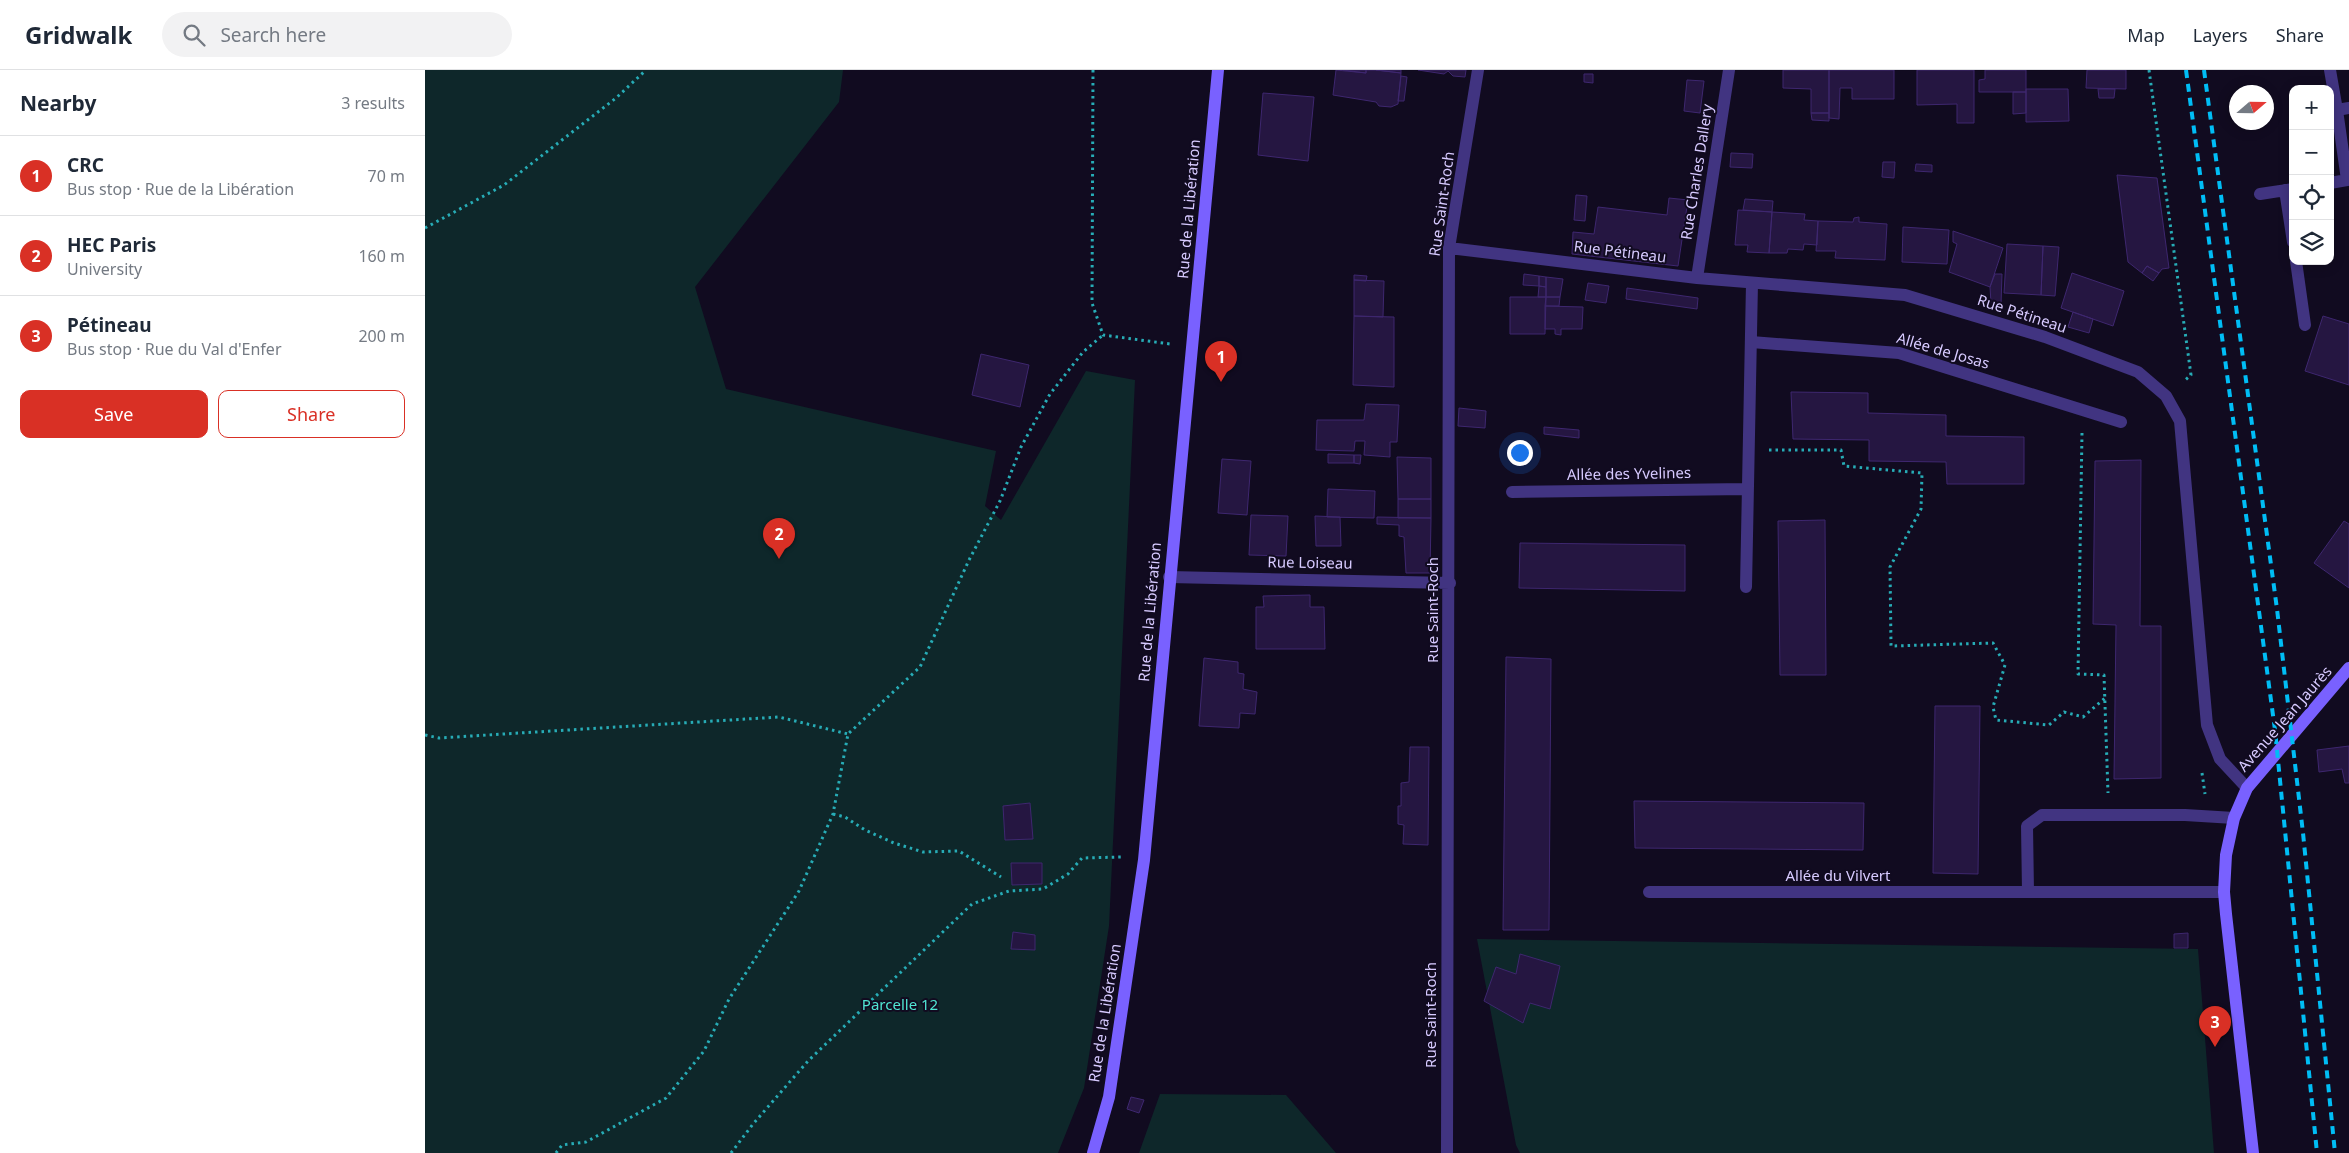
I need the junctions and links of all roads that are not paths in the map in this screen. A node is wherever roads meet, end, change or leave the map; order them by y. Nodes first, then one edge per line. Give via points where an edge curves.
1 (1218, 70) edge
2 (1478, 70) edge
3 (1729, 70) edge
4 (2330, 70) edge
5 (2343, 109) edge
6 (2334, 182) edge
7 (2289, 190) edge
8 (2260, 194) dead end
9 (1449, 248) junction
10 (2297, 265) edge
11 (1697, 278) junction
12 (1752, 283) junction
13 (2305, 325) dead end
14 (1751, 342) junction
15 (2121, 422) dead end
16 (1747, 489) junction
17 (1512, 492) dead end
18 (1169, 577) junction
19 (1450, 583) junction
20 (1746, 587) dead end
21 (2349, 668) edge
22 (2247, 788) junction
23 (2234, 818) junction
24 (1649, 892) dead end
25 (2028, 892) junction
26 (2224, 892) junction
27 (1093, 1153) edge
28 (1447, 1153) edge
29 (2253, 1153) edge

1 - 18 main road, Rue de la Libération
2 - 9 street, Rue Saint-Roch
3 - 11 street, Rue Charles Dallery
4 - 5 street
5 - 6 street via 2347,180
7 - 8 street
9 - 11 street, Rue Pétineau
9 - 19 street, Rue Saint-Roch via 1447,419
10 - 13 street
11 - 12 street, Rue Pétineau
12 - 14 street
12 - 22 street, Rue Pétineau via 1905,295 2045,337 2139,372 2165,396 2180,421 2207,725 2220,759
14 - 15 street, Allée de Josas via 1899,353
14 - 16 street
16 - 17 street, Allée des Yvelines
16 - 20 street
18 - 19 street, Rue Loiseau
18 - 27 main road, Rue de la Libération via 1145,860 1109,1097
19 - 28 street, Rue Saint-Roch
21 - 22 main road, Avenue Jean Jaurès
22 - 23 main road, Avenue Jean Jaurès
23 - 25 street via 2042,815 2027,826
23 - 26 main road, Avenue Jean Jaurès via 2226,855
24 - 25 street, Allée du Vilvert
25 - 26 street, Allée du Vilvert
26 - 29 main road, Avenue Jean Jaurès

